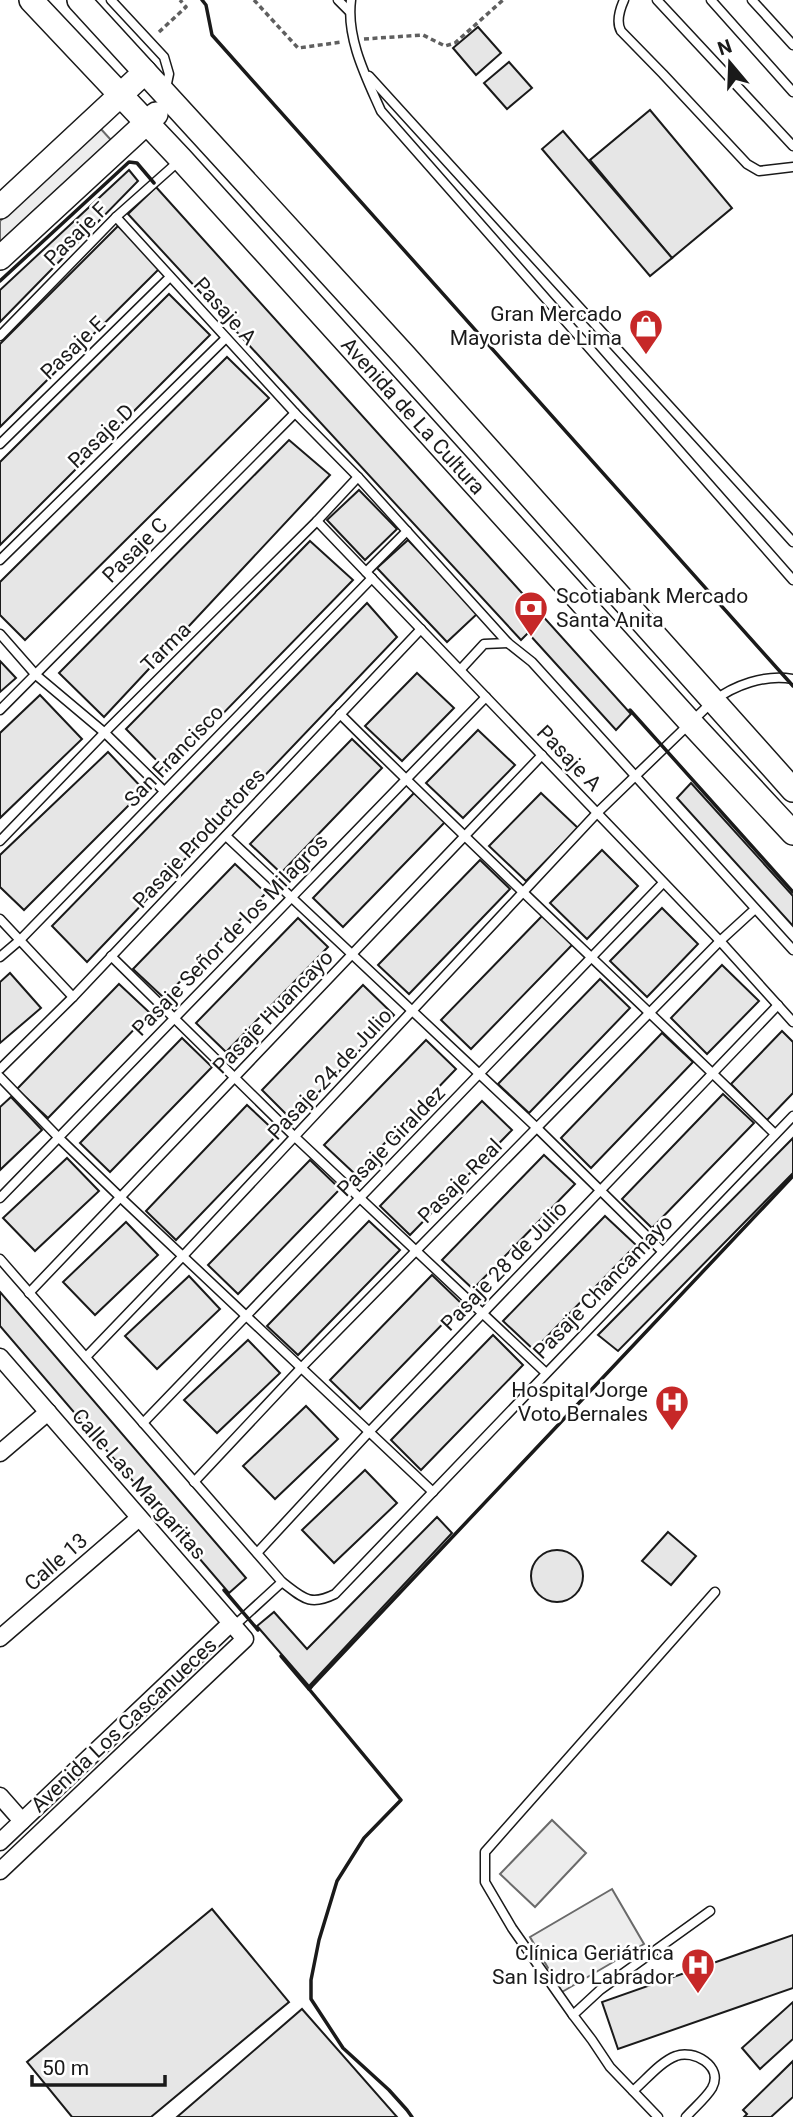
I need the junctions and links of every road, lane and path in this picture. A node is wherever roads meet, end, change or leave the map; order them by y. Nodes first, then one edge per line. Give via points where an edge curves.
1 (31, 0) edge
2 (79, 0) edge
3 (111, 0) edge
4 (180, 0) edge
5 (254, 0) edge
6 (338, 0) edge
7 (351, 0) edge
8 (503, 0) edge
9 (624, 0) edge
10 (657, 0) edge
11 (711, 0) edge
12 (752, 0) edge
13 (349, 11) junction
14 (355, 40) junction
15 (150, 41) junction
16 (793, 45) edge
17 (363, 69) junction
18 (145, 72) junction
19 (793, 92) edge
20 (120, 95) junction
21 (168, 97) junction
22 (146, 123) junction
23 (793, 146) edge
24 (181, 159) junction
25 (793, 167) edge
26 (0, 207) edge
27 (116, 217) junction
28 (0, 258) edge
29 (170, 276) junction
30 (0, 336) edge
31 (226, 338) junction
32 (295, 413) junction
33 (0, 444) edge
34 (358, 477) junction
35 (317, 521) junction
36 (407, 531) junction
37 (793, 542) edge
38 (0, 560) edge
39 (369, 575) junction
40 (793, 580) edge
41 (421, 629) junction
42 (0, 634) edge
43 (508, 643) junction
44 (461, 669) junction
45 (36, 675) junction
46 (793, 679) edge
47 (486, 697) junction
48 (712, 702) junction
49 (0, 710) edge
50 (340, 714) junction
51 (691, 723) junction
52 (105, 733) junction
53 (542, 755) junction
54 (635, 777) junction
55 (405, 780) junction
56 (793, 790) edge
57 (164, 791) junction
58 (597, 813) junction
59 (793, 833) edge
60 (226, 836) junction
61 (465, 837) junction
62 (0, 841) edge
63 (663, 883) junction
64 (524, 892) junction
65 (290, 898) junction
66 (755, 909) junction
67 (0, 919) edge
68 (20, 940) junction
69 (720, 941) junction
70 (793, 950) edge
71 (351, 955) junction
72 (111, 956) junction
73 (0, 957) edge
74 (593, 957) junction
75 (73, 997) junction
76 (778, 1005) junction
77 (412, 1012) junction
78 (650, 1012) junction
79 (175, 1017) junction
80 (793, 1021) edge
81 (0, 1069) edge
82 (712, 1072) junction
83 (480, 1074) junction
84 (0, 1076) edge
85 (234, 1078) junction
86 (793, 1116) edge
87 (537, 1128) junction
88 (775, 1134) junction
89 (295, 1137) junction
90 (58, 1138) junction
91 (601, 1190) junction
92 (0, 1198) edge
93 (120, 1198) junction
94 (360, 1198) junction
95 (416, 1251) junction
96 (662, 1251) junction
97 (183, 1256) junction
98 (0, 1259) edge
99 (29, 1293) junction
100 (482, 1314) junction
101 (247, 1316) junction
102 (0, 1357) edge
103 (86, 1357) junction
104 (301, 1368) junction
105 (546, 1373) junction
106 (48, 1412) junction
107 (143, 1423) junction
108 (369, 1432) junction
109 (0, 1453) edge
110 (194, 1482) junction
111 (433, 1492) junction
112 (139, 1518) junction
113 (257, 1553) junction
114 (282, 1581) junction
115 (715, 1592) dead end
116 (233, 1625) junction
117 (0, 1638) edge
118 (245, 1639) joint
119 (166, 1685) junction
120 (181, 1700) junction
121 (105, 1743) junction
122 (120, 1758) junction
123 (0, 1796) edge
124 (22, 1821) junction
125 (0, 1842) edge
126 (0, 1871) edge
127 (710, 1911) dead end
128 (573, 2015) junction
129 (633, 2091) junction
130 (659, 2117) edge
131 (686, 2117) edge

1 - 20 main road, Avenida de La Cultura
2 - 18 main road, Avenida de La Cultura
3 - 15 lane
4 - 15 path via 186,7
5 - 14 path via 298,48
6 - 13 lane
7 - 13 lane
8 - 14 path via 455,43 445,46 423,35
9 - 25 lane via 621,31 747,164 759,171
10 - 23 lane
11 - 19 lane
12 - 16 lane
13 - 14 lane
14 - 17 lane
15 - 21 lane via 169,74
17 - 37 lane
17 - 40 lane via 382,111
18 - 20 main road
18 - 21 main road, Avenida de La Cultura
20 - 22 main road, Avenida de La Cultura
20 - 26 main road
21 - 22 main road
21 - 48 main road, Avenida de La Cultura
22 - 24 main road, Avenida de La Cultura
22 - 28 main road
24 - 27 lane, Pasaje F
24 - 51 main road, Avenida de La Cultura
27 - 29 lane, Pasaje A
27 - 30 lane, Pasaje F
29 - 31 lane, Pasaje A
29 - 33 lane, Pasaje E
31 - 32 lane, Pasaje A
31 - 38 lane, Pasaje D
32 - 34 lane, Pasaje A
32 - 45 lane, Pasaje C
34 - 35 lane, Tarma
34 - 36 lane, Pasaje A
35 - 39 lane, Pasaje A
35 - 52 lane, Tarma
36 - 39 lane, San Francisco
36 - 43 lane, Pasaje A
39 - 41 lane, Pasaje A
39 - 57 lane, San Francisco
41 - 44 lane, Pasaje A
41 - 50 lane, Pasaje Productores
42 - 45 lane
43 - 44 lane via 484,644
43 - 54 lane, Pasaje A via 532,662
44 - 47 lane, Pasaje A
45 - 49 lane, Pasaje C
45 - 52 lane
46 - 48 lane, Pasaje 24 de Julio via 749,682
47 - 53 lane, Pasaje A
47 - 55 lane, Pasaje Señor de los Milagros
48 - 51 lane, Pasaje 24 de Julio
48 - 56 main road, Avenida de La Cultura
50 - 55 lane
50 - 60 lane, Pasaje Productores
51 - 54 lane, Pasaje 24 de Julio
51 - 59 main road, Avenida de La Cultura
52 - 57 lane
52 - 62 lane, Tarma
53 - 58 lane, Pasaje A
53 - 61 lane, Pasaje Huancayo
54 - 58 lane, Pasaje 24 de Julio
54 - 66 lane, Pasaje A
55 - 61 lane
55 - 65 lane, Pasaje Señor de los Milagros
57 - 68 lane, San Francisco
58 - 63 lane, Pasaje A
58 - 64 lane, Pasaje 24 de Julio
60 - 65 lane
60 - 72 lane, Pasaje Productores
61 - 64 lane
61 - 71 lane, Pasaje Huancayo
63 - 69 lane, Pasaje A
63 - 74 lane, Pasaje Giraldez
64 - 74 lane
64 - 77 lane, Pasaje 24 de Julio
65 - 71 lane
65 - 79 lane, Pasaje Señor de los Milagros
66 - 69 lane, Pasaje Real
66 - 70 lane, Pasaje A
67 - 68 lane
68 - 73 lane, San Francisco
68 - 75 lane
69 - 76 lane, Pasaje A
69 - 78 lane, Pasaje Real
71 - 77 lane
71 - 85 lane, Pasaje Huancayo
72 - 75 lane, Pasaje Productores
72 - 79 lane
74 - 78 lane
74 - 83 lane, Pasaje Giraldez
75 - 81 lane, Pasaje Productores
76 - 80 lane, Pasaje A
76 - 82 lane, Pasaje 28 de Julio
77 - 83 lane
77 - 89 lane, Pasaje 24 de Julio
78 - 82 lane
78 - 87 lane, Pasaje Real
79 - 85 lane
79 - 90 lane, Pasaje Señor de los Milagros
82 - 88 lane
82 - 91 lane, Pasaje 28 de Julio
83 - 87 lane
83 - 94 lane, Pasaje Giraldez
84 - 90 lane
85 - 89 lane
85 - 93 lane, Pasaje Huancayo
86 - 88 lane, Pasaje Chancamayo
87 - 91 lane
87 - 95 lane, Pasaje Real
88 - 96 lane, Pasaje Chancamayo
89 - 94 lane
89 - 97 lane, Pasaje 24 de Julio
90 - 92 lane, Pasaje Señor de los Milagros
90 - 93 lane
91 - 96 lane
91 - 100 lane, Pasaje 28 de Julio
93 - 97 lane
93 - 99 lane, Pasaje Huancayo
94 - 95 lane
94 - 101 lane, Pasaje Giraldez
95 - 100 lane
95 - 104 lane, Pasaje Real
96 - 105 lane, Pasaje Chancamayo
97 - 101 lane
97 - 103 lane, Pasaje 24 de Julio
98 - 99 lane
99 - 103 lane
100 - 105 lane
100 - 108 lane, Pasaje 28 de Julio
101 - 104 lane
101 - 107 lane, Pasaje Giraldez
102 - 106 street, Calle Las Margaritas
103 - 107 lane
104 - 108 lane
104 - 110 lane, Pasaje Real
105 - 111 lane, Pasaje Chancamayo
106 - 109 street
106 - 112 street, Calle Las Margaritas
107 - 110 lane
108 - 111 lane
108 - 113 lane, Pasaje 28 de Julio
110 - 113 lane
111 - 114 lane, Pasaje Chancamayo via 335,1594 321,1601 305,1600
112 - 116 street, Calle Las Margaritas
112 - 117 street, Calle 13
113 - 114 lane
114 - 116 lane
115 - 128 lane via 485,1852 485,1882
116 - 118 street, Calle Las Margaritas
116 - 119 street, Avenida Los Cascanueces
118 - 120 street, Avenida Los Cascanueces
119 - 120 street
119 - 121 street, Avenida Los Cascanueces
120 - 122 street, Avenida Los Cascanueces
121 - 122 street
121 - 124 street, Avenida Los Cascanueces
122 - 126 street, Avenida Los Cascanueces
123 - 124 street
124 - 125 street, Avenida Los Cascanueces
127 - 128 lane via 600,1990
128 - 129 lane
129 - 130 lane
129 - 131 lane via 679,2054 702,2058 714,2077 713,2086

